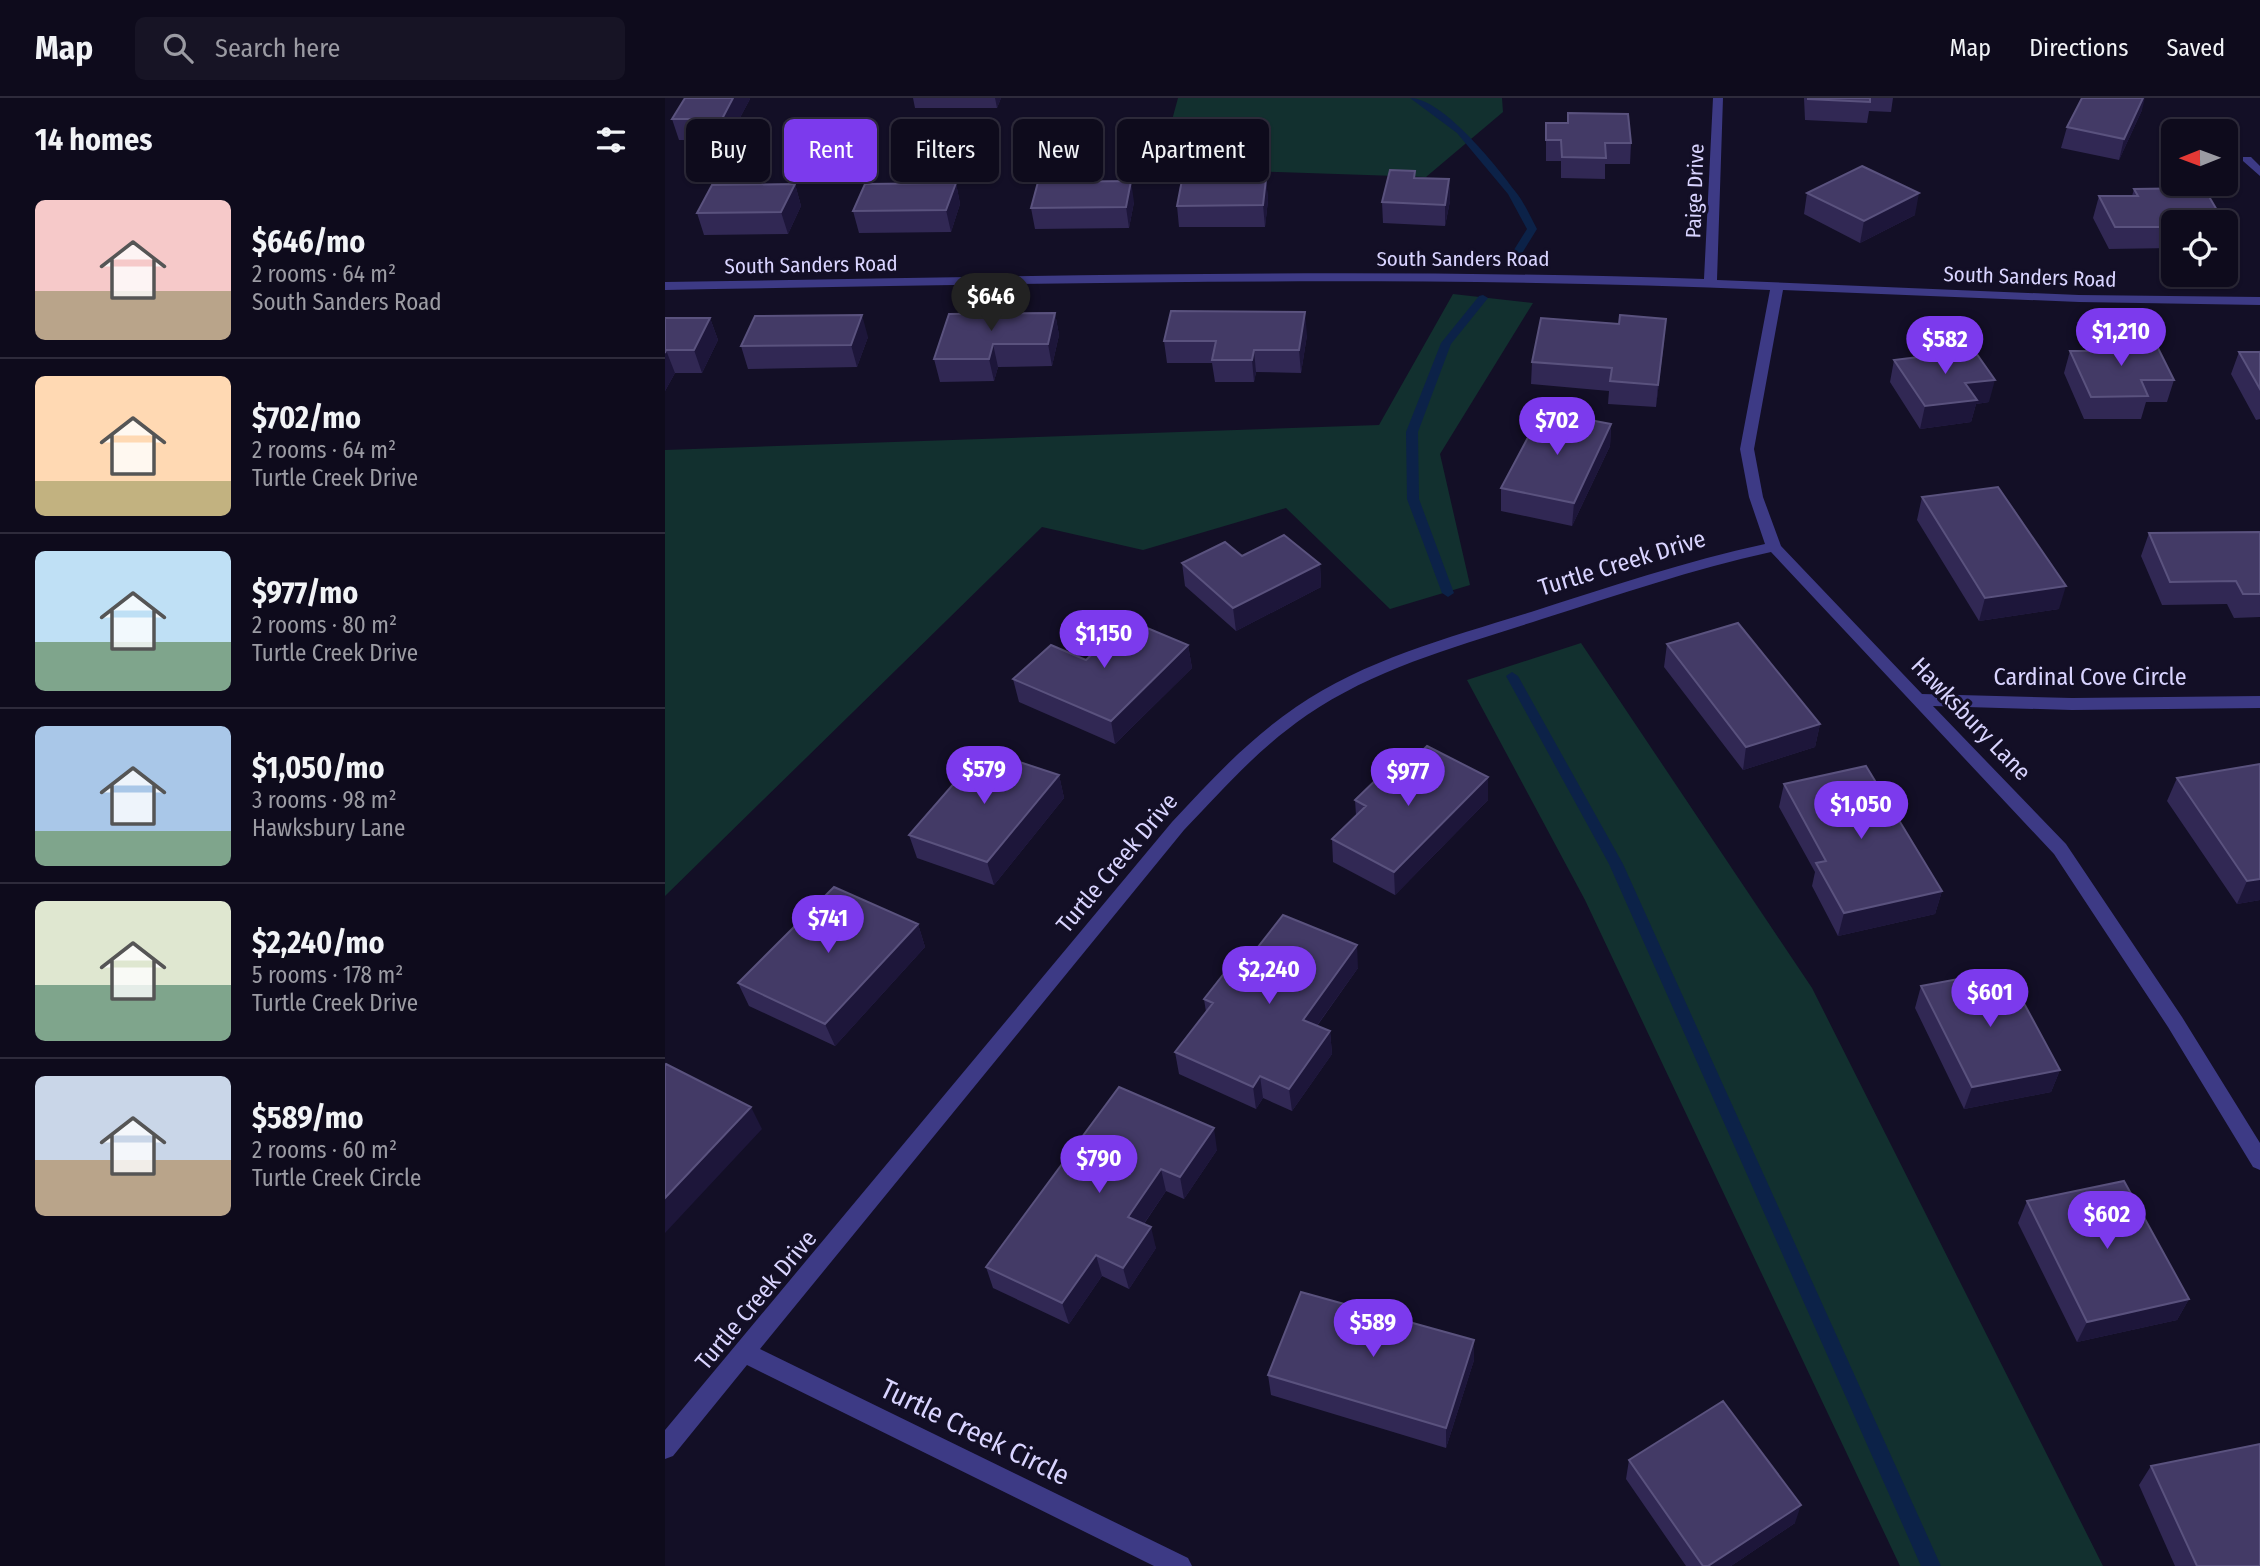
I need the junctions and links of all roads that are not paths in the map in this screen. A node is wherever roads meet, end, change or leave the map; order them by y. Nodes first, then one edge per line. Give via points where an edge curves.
1 (1718, 98) edge
2 (2247, 159) dead end
3 (2260, 173) edge
4 (1710, 285) junction
5 (665, 286) edge
6 (1777, 287) junction
7 (2260, 301) edge
8 (1774, 547) junction
9 (1920, 700) junction
10 (2260, 702) edge
11 (2260, 1161) edge
12 (744, 1352) junction
13 (665, 1448) edge
14 (1180, 1566) edge

1 - 4 street, Paige Drive
2 - 3 street
4 - 5 street, South Sanders Road via 1431,277
4 - 6 street, South Sanders Road
6 - 7 street, South Sanders Road via 2018,298
6 - 8 street, Hawksbury Lane via 1747,449 1756,496
8 - 9 street, Hawksbury Lane
8 - 12 street, Turtle Creek Drive via 1704,562 1434,648 1361,677 1303,710 1245,753 1169,837
9 - 10 street, Cardinal Cove Circle
9 - 11 street, Hawksbury Lane via 2060,849
12 - 13 street, Turtle Creek Drive
12 - 14 street, Turtle Creek Circle

